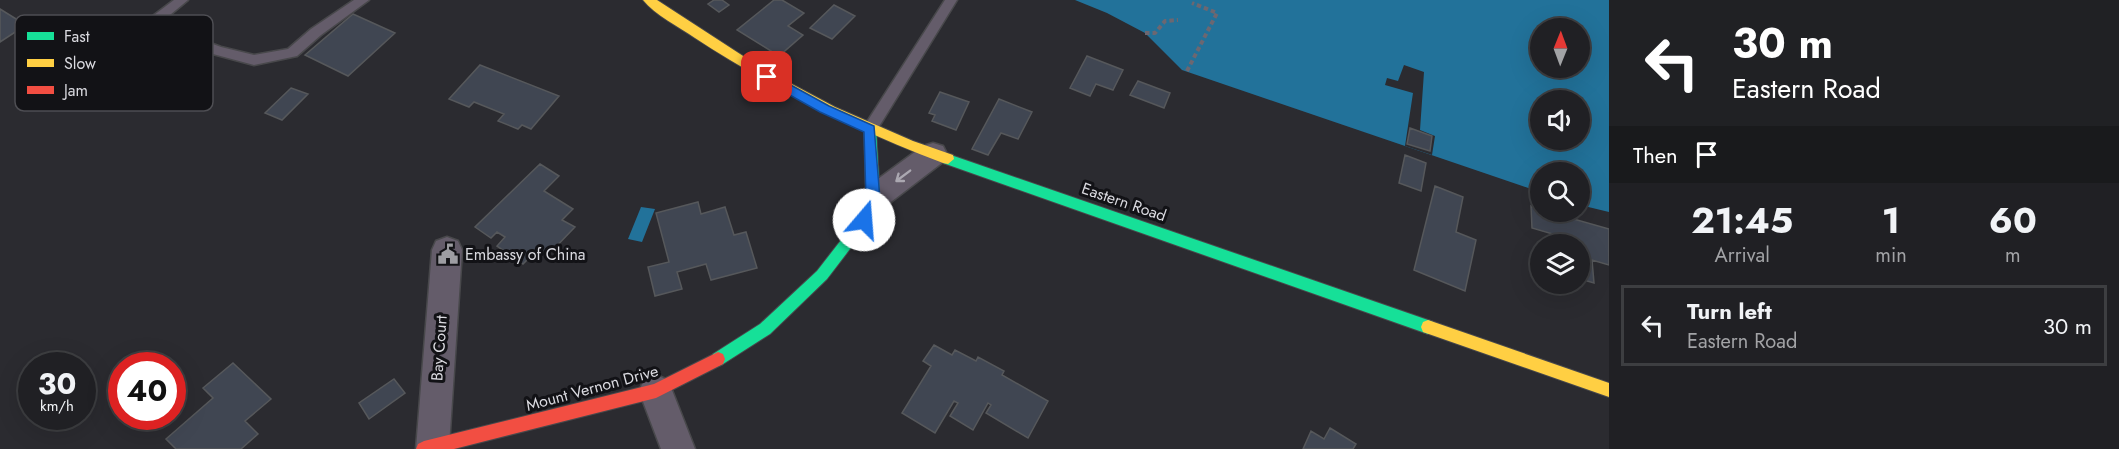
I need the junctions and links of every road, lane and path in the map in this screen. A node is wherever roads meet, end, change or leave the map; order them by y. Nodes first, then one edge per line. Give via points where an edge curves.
1 (182, 0) edge
2 (363, 0) edge
3 (649, 0) edge
4 (951, 0) edge
5 (1192, 3) dead end
6 (163, 15) edge
7 (1178, 20) dead end
8 (1145, 33) dead end
9 (213, 49) edge
10 (1187, 71) dead end
11 (870, 129) junction
12 (933, 154) junction
13 (873, 199) junction
14 (447, 250) dead end
15 (1609, 390) edge
16 (656, 391) junction
17 (428, 448) edge
18 (678, 449) edge

1 - 6 lane
2 - 9 lane via 292,53 254,60
3 - 11 main road, Eastern Road via 729,56 824,109
4 - 11 lane
5 - 10 path via 1218,13
7 - 8 path via 1165,21 1155,33
11 - 12 main road, Eastern Road
11 - 13 main road
12 -> 13 street
12 - 15 main road, Eastern Road
13 - 16 main road, Mount Vernon Drive via 864,220 822,275 765,328 711,364
14 - 17 street, Bay Court
16 - 17 main road, Mount Vernon Drive
16 - 18 street

